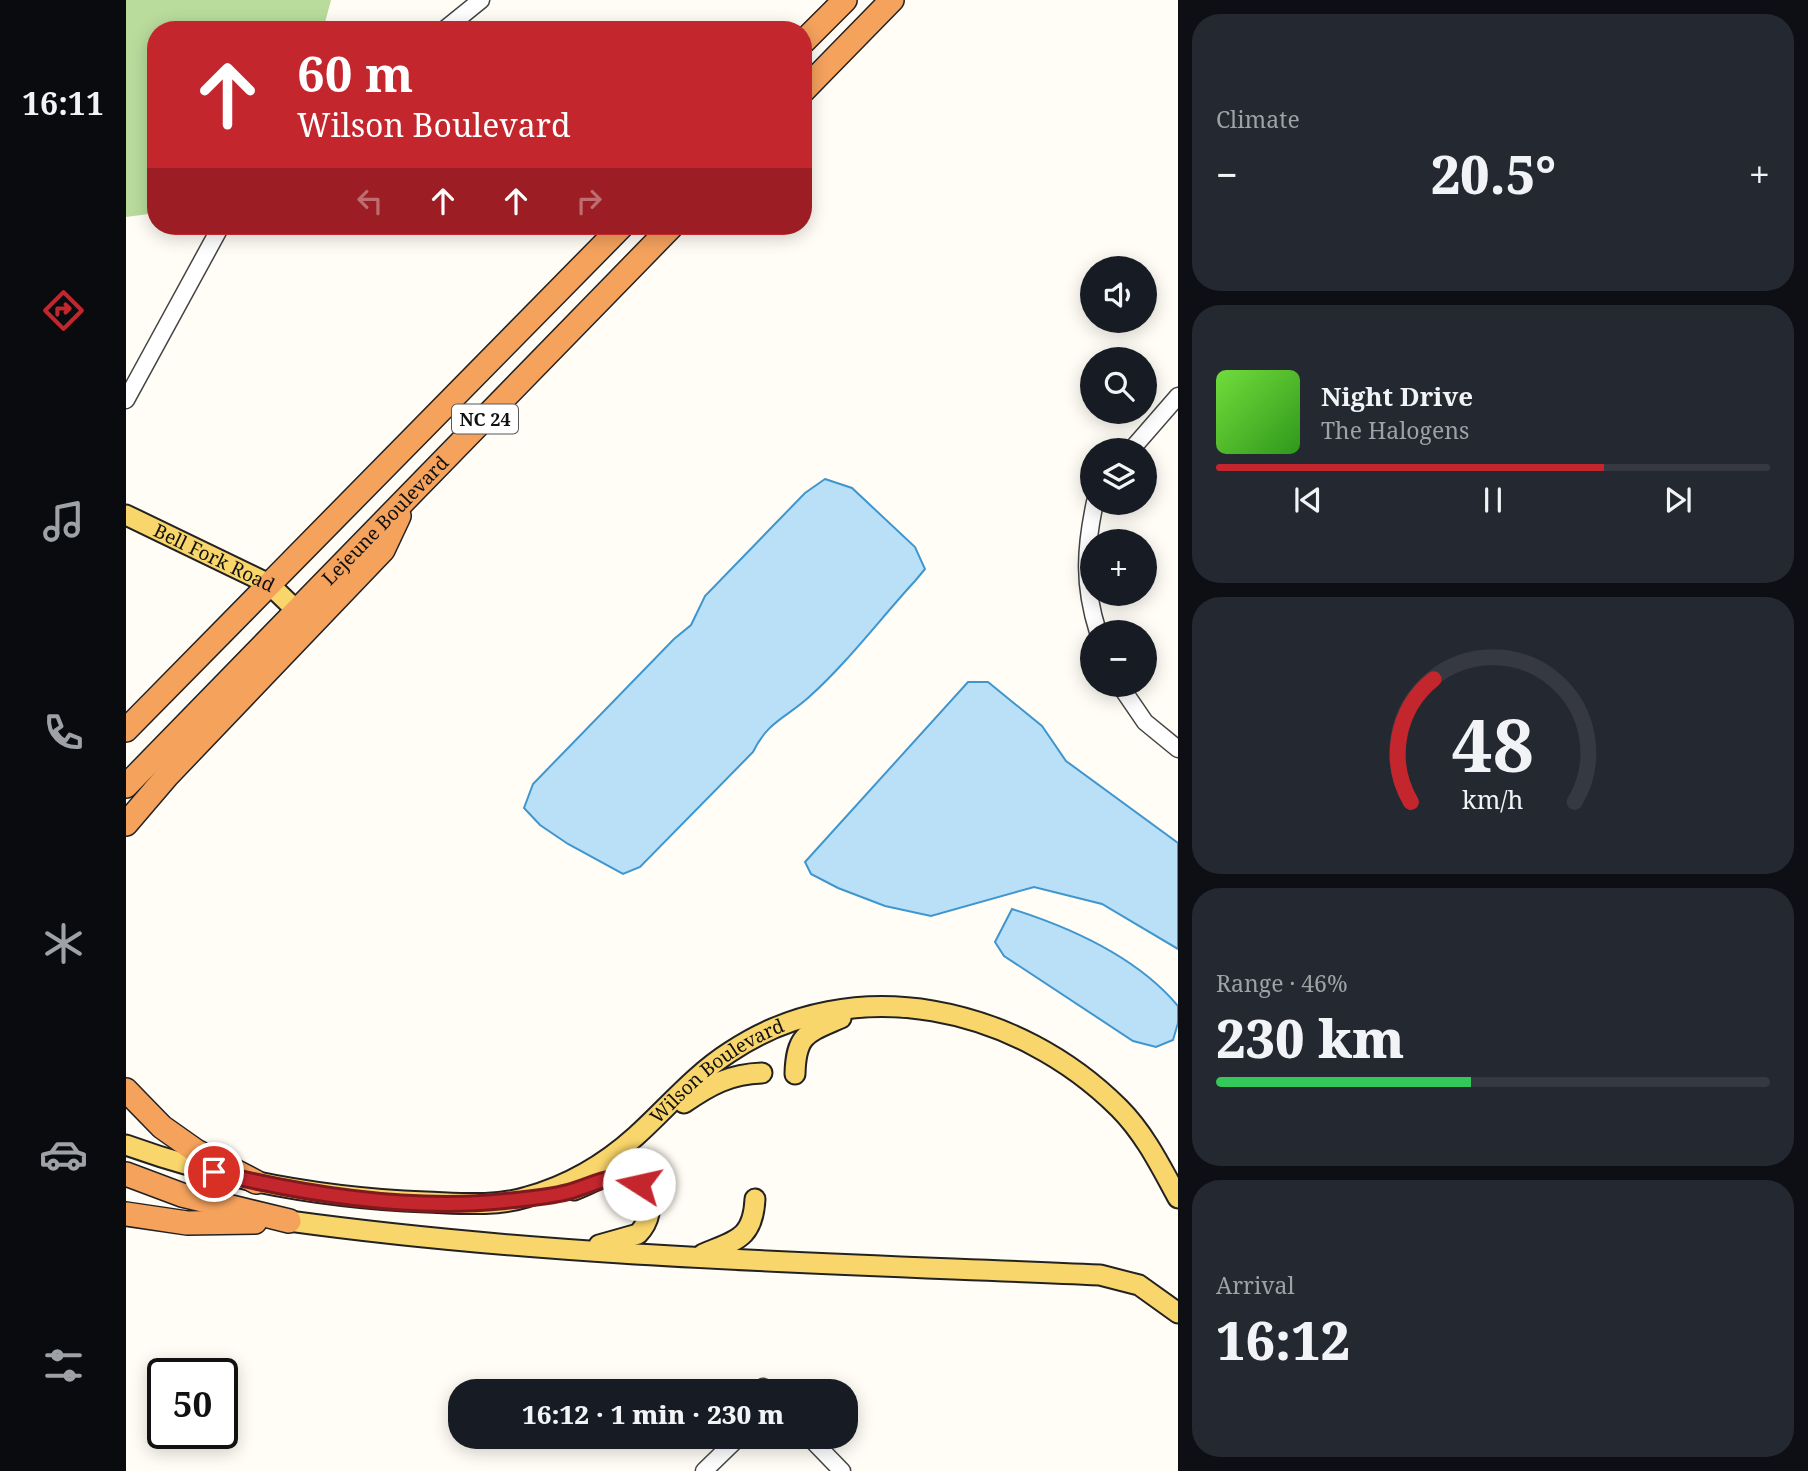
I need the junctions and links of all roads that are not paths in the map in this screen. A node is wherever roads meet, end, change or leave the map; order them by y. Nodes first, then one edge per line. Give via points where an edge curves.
1 (481, 0) edge
2 (845, 0) edge
3 (892, 0) edge
4 (455, 21) edge
5 (812, 33) edge
6 (812, 82) edge
7 (217, 235) edge
8 (613, 235) edge
9 (663, 235) edge
10 (1178, 396) edge
11 (126, 400) edge
12 (1141, 438) edge
13 (408, 498) junction
14 (126, 515) edge
15 (1093, 515) edge
16 (269, 584) junction
17 (297, 611) junction
18 (1094, 620) edge
19 (1128, 697) edge
20 (126, 730) edge
21 (1178, 749) edge
22 (126, 786) edge
23 (126, 824) edge
24 (864, 1007) junction
25 (762, 1073) dead end
26 (795, 1074) dead end
27 (126, 1090) edge
28 (637, 1135) junction
29 (126, 1145) edge
30 (126, 1174) edge
31 (256, 1182) junction
32 (523, 1198) junction
33 (1178, 1198) edge
34 (755, 1199) dead end
35 (126, 1214) edge
36 (289, 1222) junction
37 (577, 1251) junction
38 (696, 1257) junction
39 (1178, 1313) edge
40 (727, 1449) edge
41 (821, 1449) edge
42 (704, 1471) edge
43 (842, 1471) edge

1 - 4 street
2 - 5 highway
3 - 6 highway
7 - 11 street
8 - 16 highway, Lejeune Boulevard / NC 24
9 - 13 highway, Lejeune Boulevard / NC 24
10 - 12 street
13 - 17 highway, Lejeune Boulevard / NC 24
13 - 23 highway via 383,550
14 - 16 main road, Bell Fork Road
15 - 18 street via 1086,548
16 - 17 main road, Bell Fork Road
16 - 20 highway, Lejeune Boulevard / NC 24
17 - 22 highway, Lejeune Boulevard / NC 24
19 - 21 street via 1145,722
24 - 26 main road via 802,1038
24 - 28 main road, Wilson Boulevard via 821,1013 758,1035 711,1065
24 - 33 main road, Wilson Boulevard via 952,1013 1005,1030 1046,1051 1086,1077 1122,1110 1152,1149
25 - 28 main road via 718,1081
27 - 31 highway via 162,1127 196,1151
28 - 32 main road, Wilson Boulevard via 573,1179
29 - 31 main road, Wilson Boulevard via 172,1162
30 - 36 highway via 181,1195
31 - 32 main road, Wilson Boulevard via 382,1200 465,1204
32 - 37 main road via 567,1192 611,1176 644,1187 652,1202 651,1212 638,1234
34 - 38 main road via 751,1223 743,1236
35 - 36 highway via 187,1223
36 - 37 main road
37 - 38 main road
38 - 39 main road via 1100,1275 1139,1285
40 - 42 street
41 - 43 street

